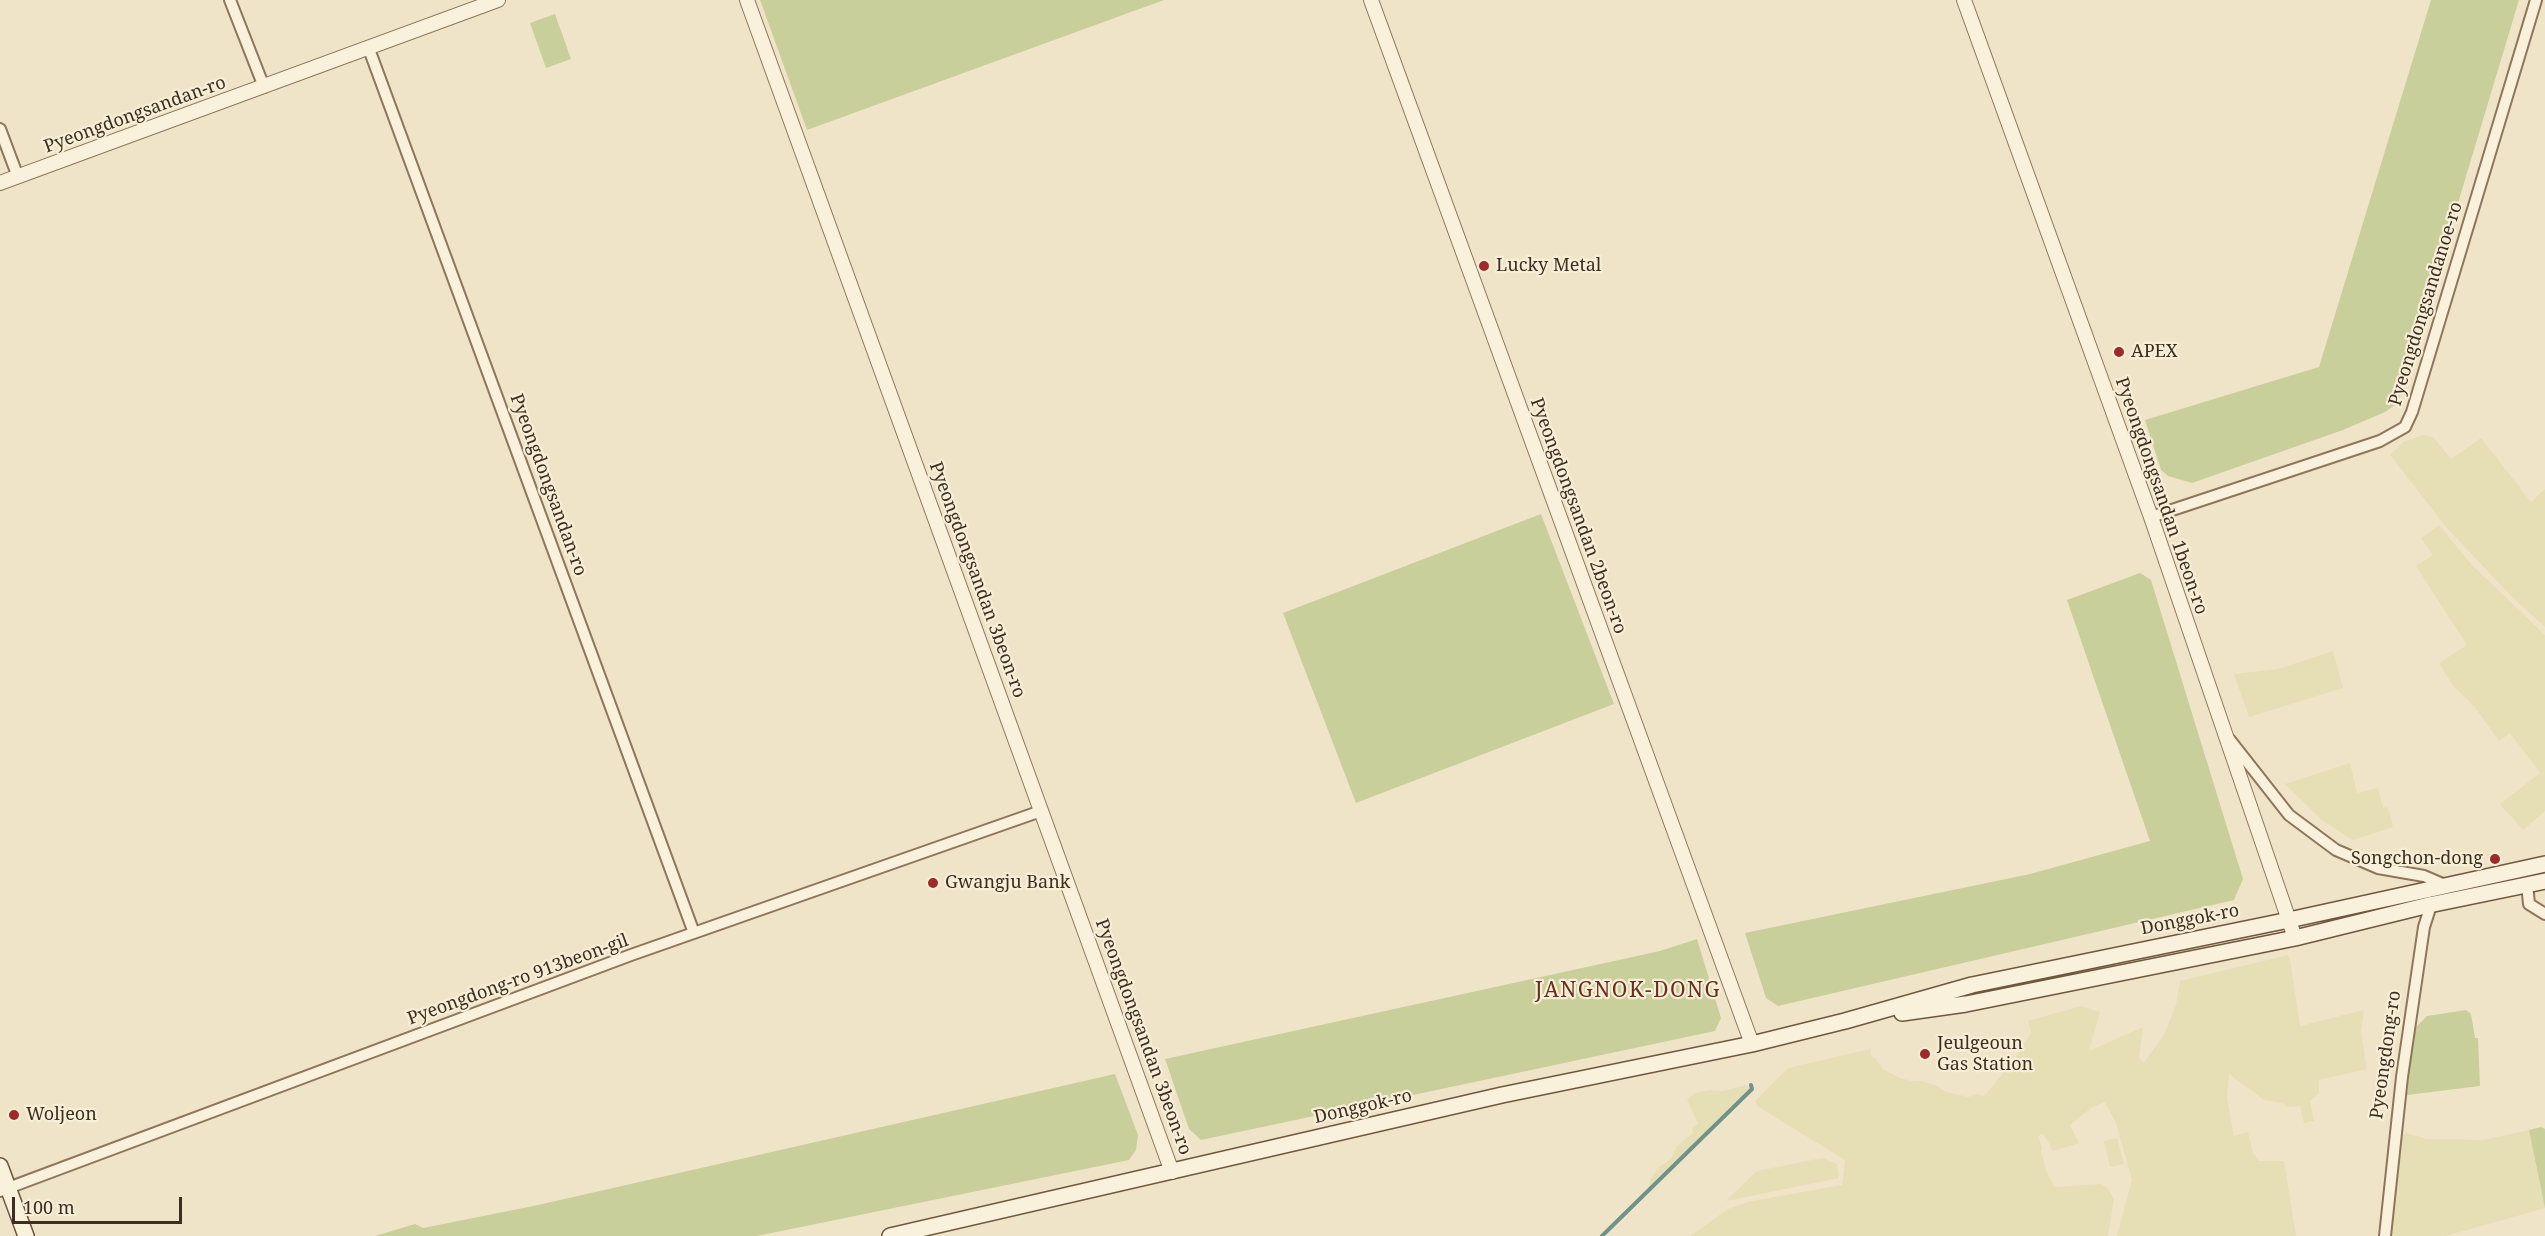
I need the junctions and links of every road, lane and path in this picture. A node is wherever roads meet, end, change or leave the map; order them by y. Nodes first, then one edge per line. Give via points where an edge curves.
1 (230, 0) edge
2 (498, 0) edge
3 (747, 0) edge
4 (1371, 0) edge
5 (1964, 0) edge
6 (2536, 0) edge
7 (369, 49) junction
8 (264, 87) junction
9 (0, 129) edge
10 (18, 177) junction
11 (0, 183) edge
12 (2151, 517) junction
13 (2223, 731) junction
14 (1041, 811) junction
15 (2545, 864) edge
16 (2545, 881) edge
17 (2527, 884) junction
18 (2445, 885) junction
19 (2429, 905) junction
20 (2545, 914) edge
21 (2289, 920) junction
22 (694, 933) junction
23 (2295, 938) junction
24 (1845, 1022) junction
25 (1752, 1044) junction
26 (0, 1166) edge
27 (1172, 1172) junction
28 (4, 1189) edge
29 (26, 1236) edge
30 (890, 1236) edge
31 (2385, 1236) edge

1 - 8 street
2 - 7 street, Pyeongdongsandan-ro
3 - 14 street, Pyeongdongsandan 3beon-ro
4 - 25 street, Pyeongdongsandan 2beon-ro
5 - 12 street, Pyeongdongsandan 1beon-ro
6 - 12 street, Pyeongdongsandanoe-ro via 2405,427 2380,441
7 - 8 street, Pyeongdongsandan-ro
7 - 22 street, Pyeongdongsandan-ro
8 - 10 street, Pyeongdongsandan-ro
9 - 10 street
10 - 11 street, Pyeongdongsandan-ro
12 - 13 street, Pyeongdongsandan 1beon-ro
13 - 18 street via 2289,815 2315,836 2378,868 2424,876
13 - 21 street, Pyeongdongsandan 1beon-ro
14 - 22 street, Pyeongdong-ro 913beon-gil
14 - 27 street, Pyeongdongsandan 3beon-ro
15 - 18 main road, Donggok-ro
16 - 17 main road, Donggok-ro
17 - 19 main road, Donggok-ro
17 - 20 street via 2529,904
18 - 19 street, Pyeongdong-ro
18 - 21 main road, Donggok-ro
19 - 23 main road, Donggok-ro
19 - 31 street, Pyeongdong-ro via 2402,1077
21 - 23 street, Pyeongdongsandan 1beon-ro
21 - 24 main road, Donggok-ro via 1972,985
22 - 28 street, Pyeongdong-ro 913beon-gil
23 - 24 main road, Donggok-ro via 1966,1004
24 - 25 main road, Donggok-ro
25 - 27 main road, Donggok-ro via 1502,1095
26 - 28 main road
27 - 30 main road, Donggok-ro
28 - 29 main road

